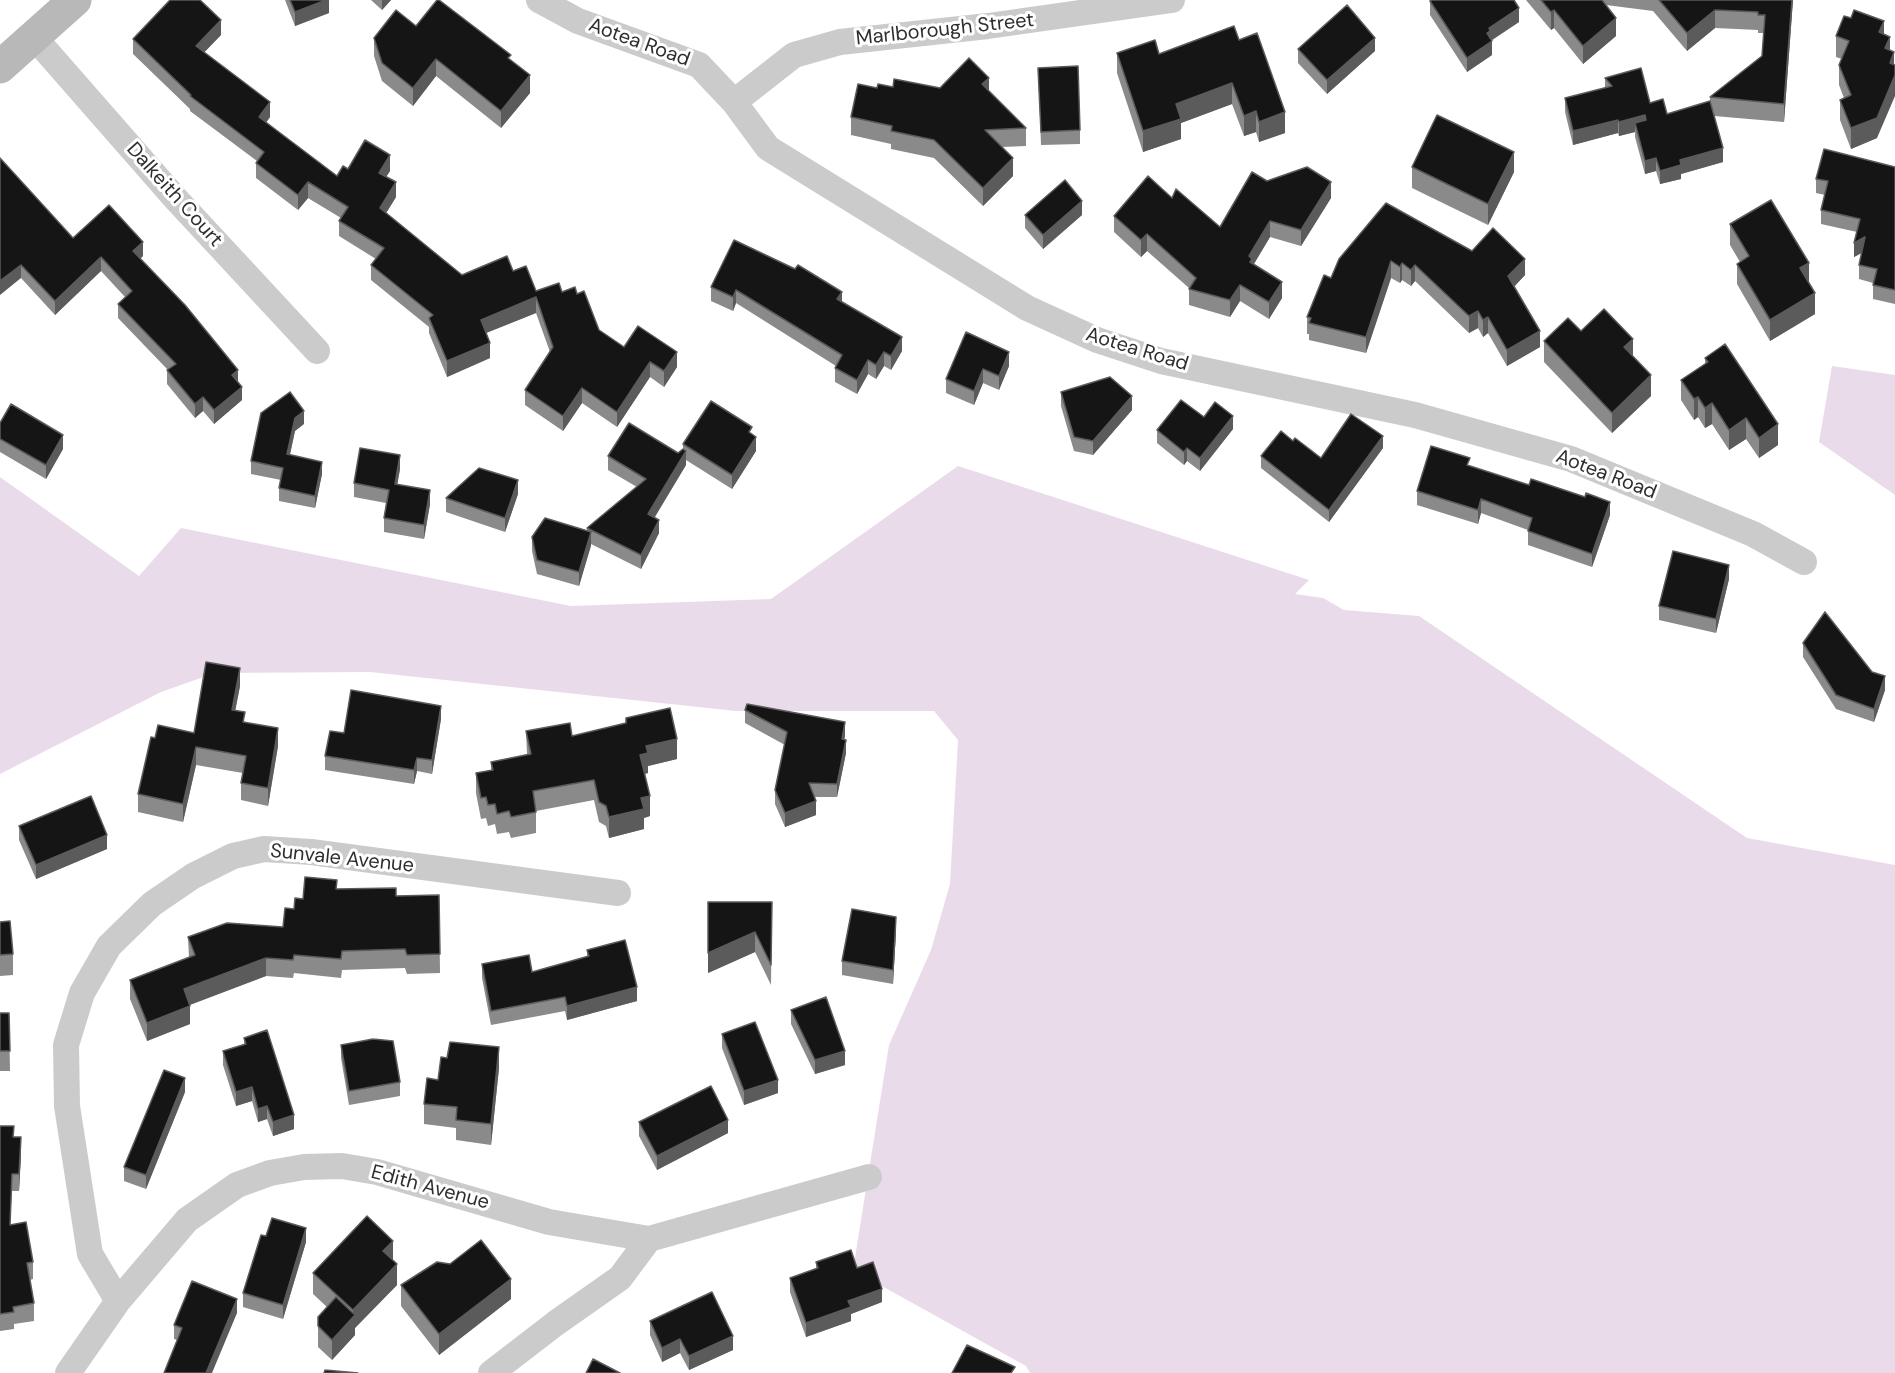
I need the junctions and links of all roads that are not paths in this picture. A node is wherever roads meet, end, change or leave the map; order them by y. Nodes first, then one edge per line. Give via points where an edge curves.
1 (75, 0) edge
2 (539, 0) edge
3 (1172, 0) edge
4 (34, 37) junction
5 (0, 67) edge
6 (734, 102) junction
7 (318, 351) dead end
8 (1804, 562) dead end
9 (618, 893) dead end
10 (869, 1177) dead end
11 (649, 1239) junction
12 (118, 1301) junction
13 (68, 1373) edge
14 (490, 1373) edge

1 - 4 street
2 - 6 street, Aotea Road via 578,21 699,65
3 - 6 street, Marlborough Street via 999,25 840,42 794,55
4 - 5 street
4 - 7 street, Dalkeith Court via 175,198
6 - 8 street, Aotea Road via 768,148 1027,308 1097,340 1161,361 1415,415 1571,459 1753,534
9 - 12 street, Sunvale Avenue via 264,849 233,856 193,876 152,904 109,946 82,993 66,1045 67,1107 90,1254
10 - 11 street, Edith Avenue
11 - 12 street, Edith Avenue via 549,1222 377,1172 342,1166 304,1167 270,1173 237,1185 187,1220
11 - 14 street via 620,1278
12 - 13 street, Edith Avenue

